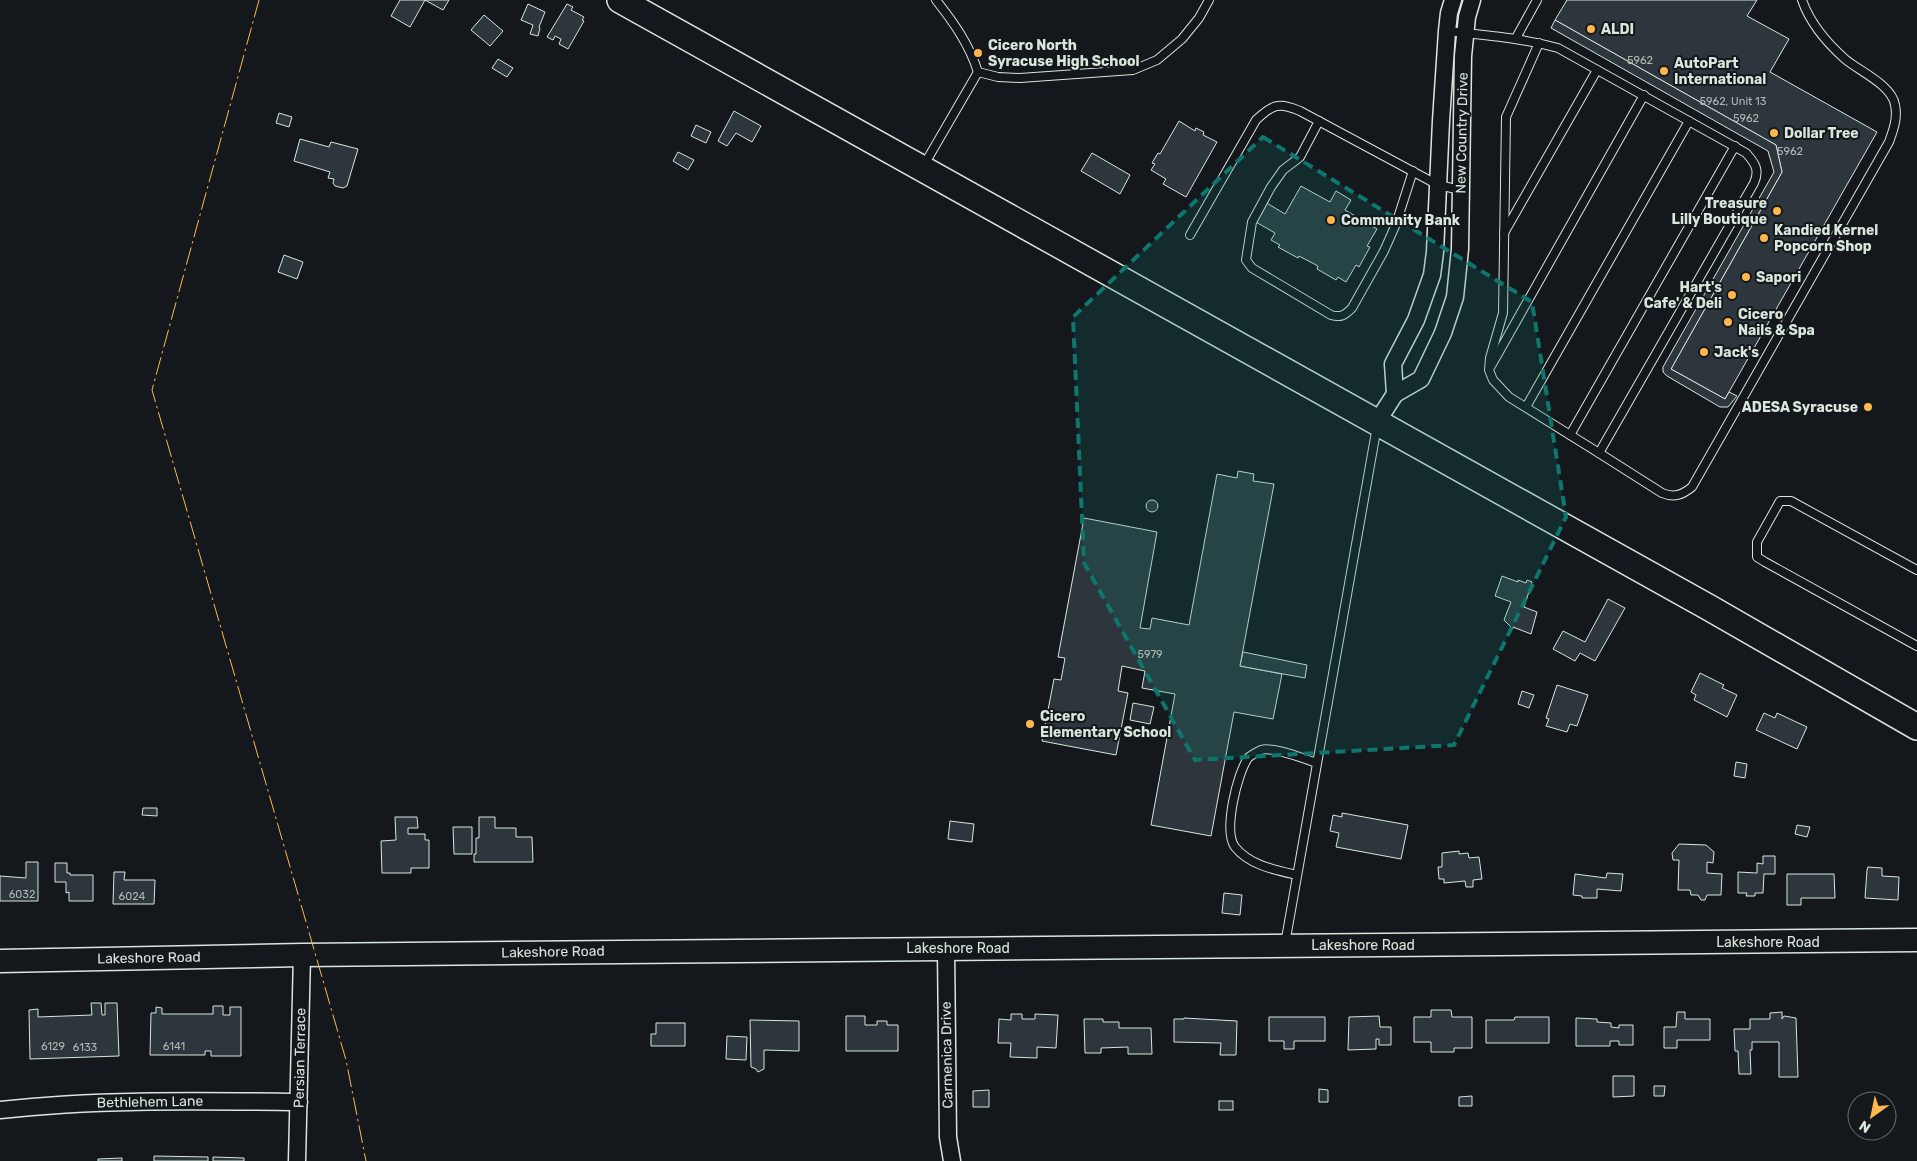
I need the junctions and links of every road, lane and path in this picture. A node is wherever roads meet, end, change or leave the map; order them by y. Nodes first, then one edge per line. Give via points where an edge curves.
1 (620, 0) edge
2 (936, 0) edge
3 (1209, 0) edge
4 (1453, 0) edge
5 (1472, 0) edge
6 (1537, 0) edge
7 (1802, 0) edge
8 (1447, 31) junction
9 (1465, 33) junction
10 (1516, 38) junction
11 (1539, 43) junction
12 (1597, 70) junction
13 (978, 72) junction
14 (1644, 95) junction
15 (1319, 121) junction
16 (1689, 121) junction
17 (1734, 146) junction
18 (922, 169) junction
19 (1413, 171) junction
20 (1438, 185) junction
21 (1461, 190) junction
22 (1504, 234) junction
23 (1190, 235) dead end
24 (1489, 370) junction
25 (1395, 394) junction
26 (1526, 407) junction
27 (1377, 422) junction
28 (1570, 435) junction
29 (1599, 453) junction
30 (1917, 570) edge
31 (1917, 646) edge
32 (1917, 726) edge
33 (1317, 763) junction
34 (1297, 875) junction
35 (1917, 940) edge
36 (1284, 946) junction
37 (946, 948) junction
38 (302, 955) junction
39 (0, 961) edge
40 (299, 1102) junction
41 (0, 1110) edge
42 (297, 1161) edge
43 (952, 1161) edge

1 - 18 main road
2 - 13 lane via 962,34
3 - 13 lane via 1182,39 1157,60 1133,70 1020,78
4 - 8 street, New Country Drive
5 - 9 street, New Country Drive
6 - 10 lane
7 - 29 lane via 1818,30 1845,58 1886,88 1895,104 1895,124 1889,142 1692,487 1684,494 1671,496 1662,493
8 - 9 lane
8 - 20 street, New Country Drive
9 - 10 lane
9 - 21 street, New Country Drive
10 - 11 lane
11 - 12 lane via 1558,48
11 - 22 lane via 1506,117
12 - 14 lane
12 - 22 lane
13 - 18 lane
14 - 16 lane
14 - 24 lane
15 - 19 lane
15 - 19 lane via 1300,156 1283,170 1271,187 1252,222 1246,260 1259,273 1331,315 1345,315 1352,308 1384,251
15 - 23 lane via 1288,106 1270,107 1256,120
16 - 17 lane
16 - 26 lane
17 - 28 lane
17 - 29 lane via 1753,160 1757,169 1754,183
18 - 27 main road
19 - 20 lane
20 - 21 lane
20 - 25 street, New Country Drive via 1432,275 1416,320 1393,364
21 - 25 street, New Country Drive via 1455,297 1443,333 1421,379
22 - 24 lane via 1503,313
24 - 26 lane via 1493,380 1509,397
25 - 27 street, New Country Drive
26 - 28 lane
27 - 32 main road
27 - 33 lane
28 - 29 lane
30 - 31 lane via 1791,501 1780,501 1757,542 1758,557
33 - 34 lane
33 - 34 lane via 1289,753 1263,750 1250,756 1235,792 1230,833 1234,846 1268,868
34 - 36 lane
35 - 36 street, Lakeshore Road
36 - 37 street, Lakeshore Road
37 - 38 street, Lakeshore Road
37 - 43 street, Carmenica Drive via 948,1137
38 - 39 street, Lakeshore Road
38 - 40 street, Persian Terrace
40 - 41 street, Bethlehem Lane via 181,1101 44,1105
40 - 42 street, Persian Terrace

